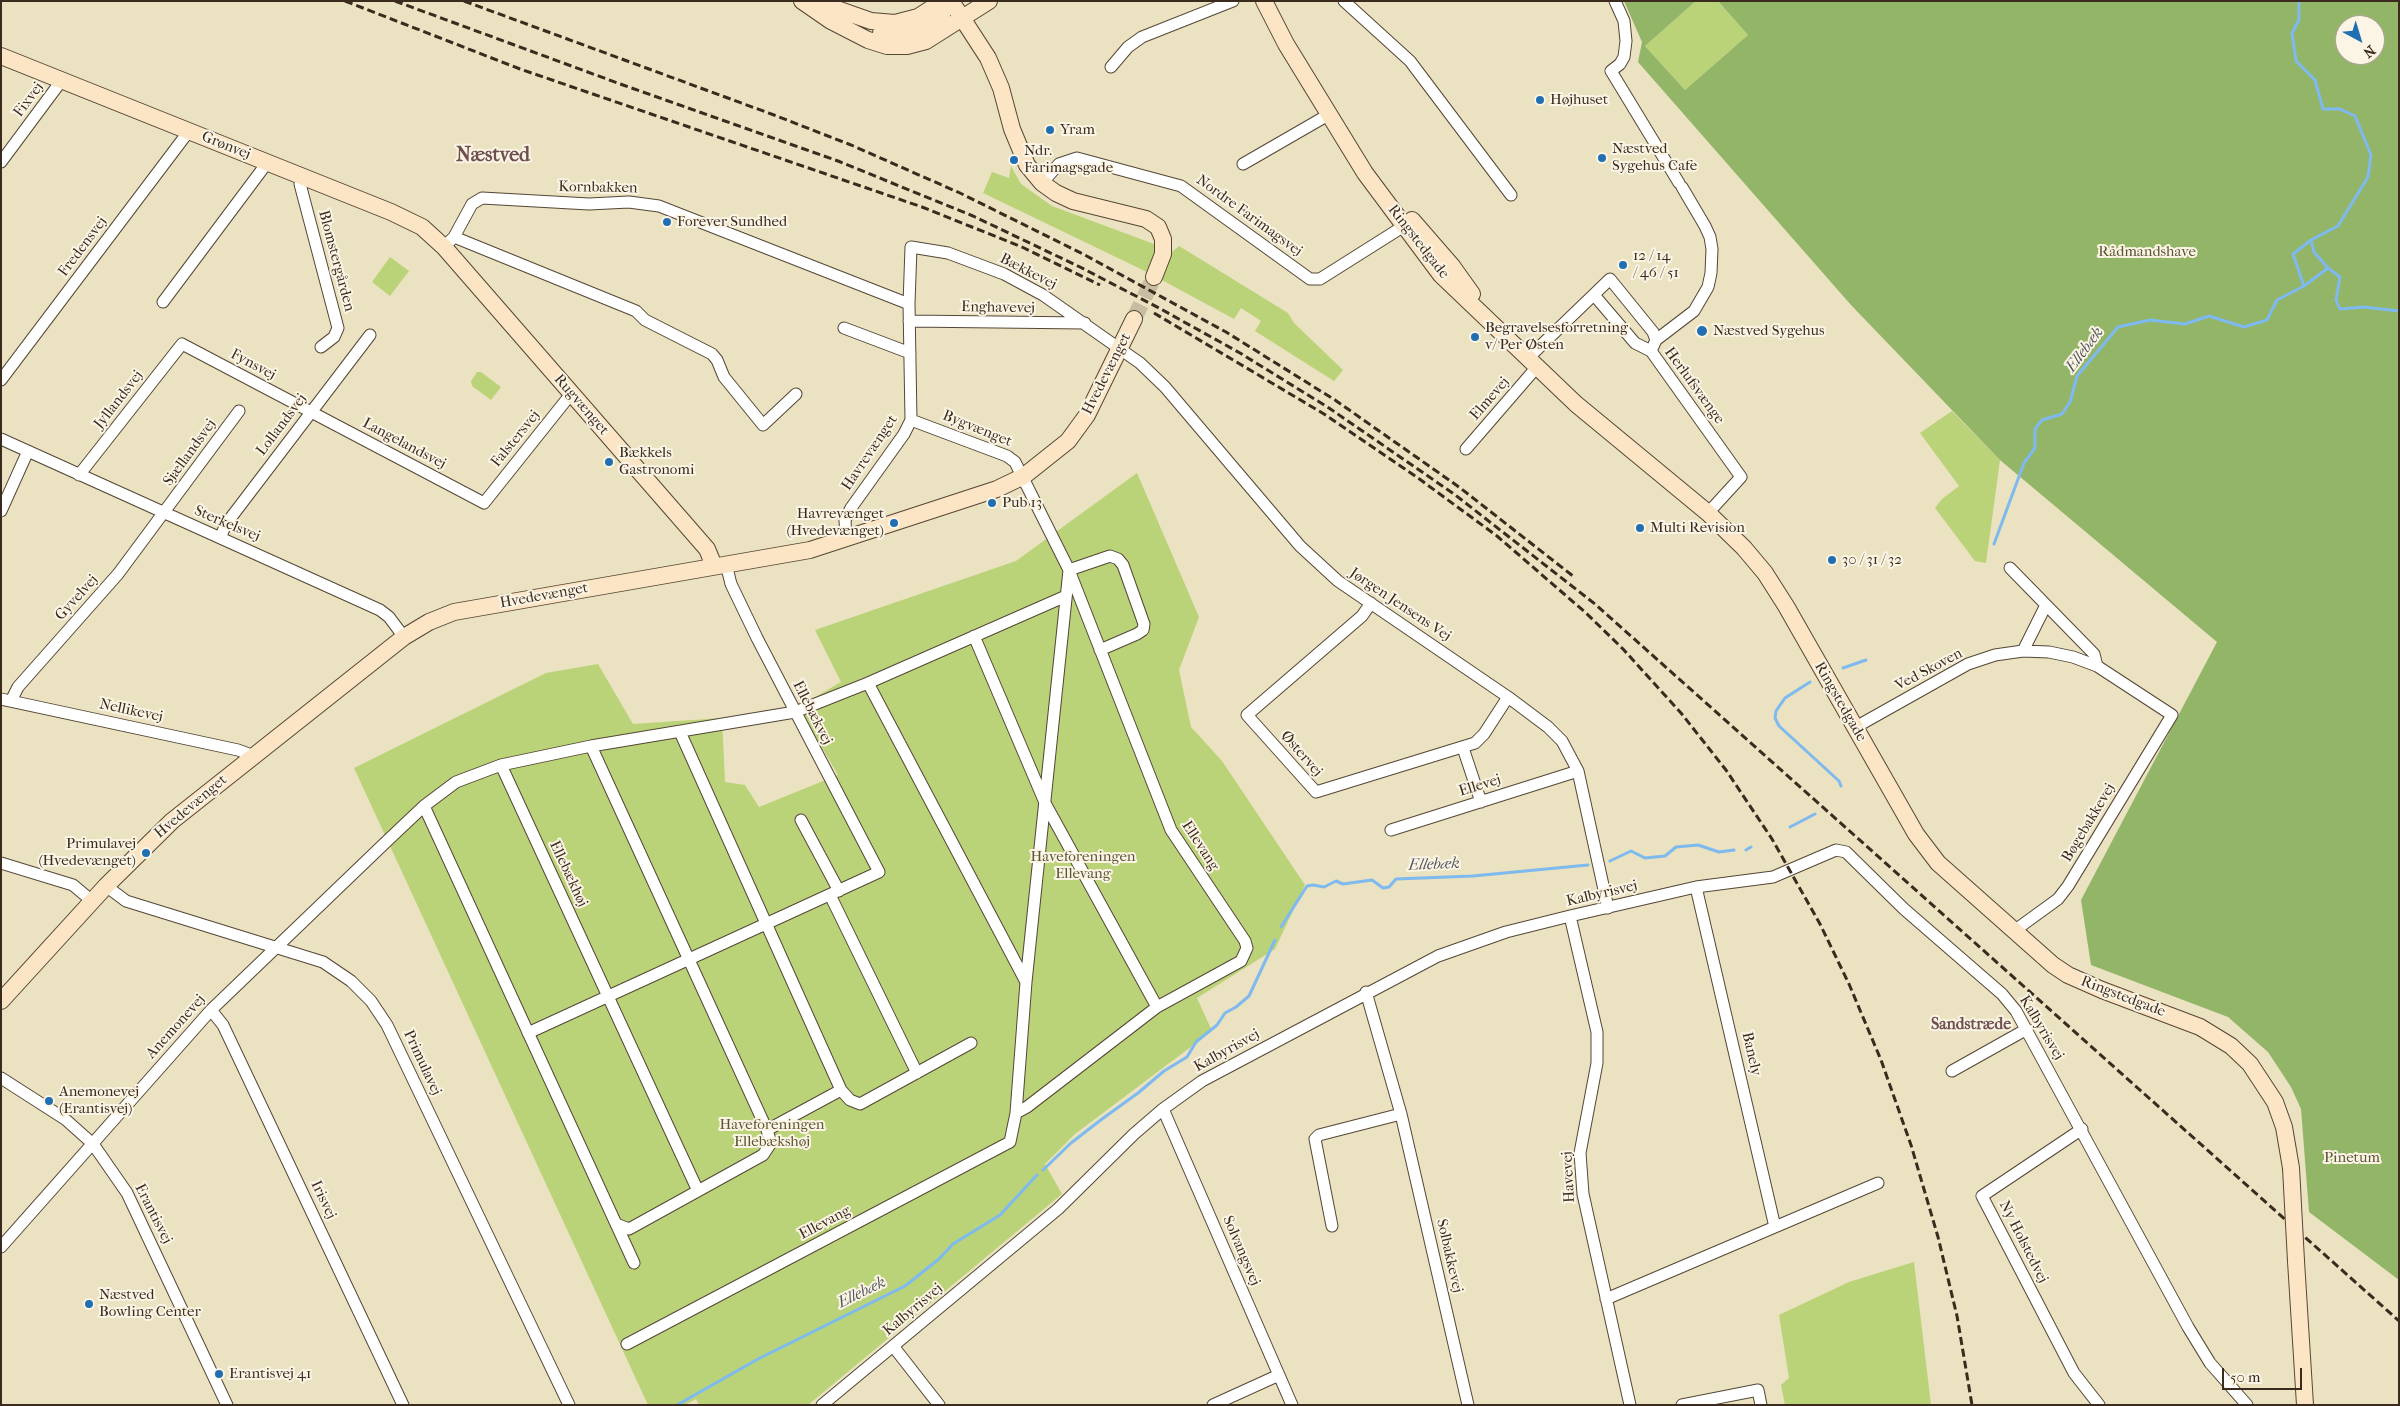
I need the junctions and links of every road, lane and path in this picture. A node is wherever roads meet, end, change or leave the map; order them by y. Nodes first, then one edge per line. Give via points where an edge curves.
1 (802, 1) edge
2 (814, 1) edge
3 (943, 1) edge
4 (950, 1) edge
5 (967, 1) edge
6 (990, 1) edge
7 (1232, 1) edge
8 (1264, 1) edge
9 (1344, 1) edge
10 (1615, 1) edge
11 (962, 20) junction
12 (837, 24) junction
13 (1, 56) edge
14 (1111, 67) dead end
15 (62, 80) junction
16 (1328, 115) junction
17 (189, 131) junction
18 (1348, 144) junction
19 (1, 162) edge
20 (267, 163) junction
21 (1242, 164) dead end
22 (303, 177) junction
23 (1042, 183) junction
24 (1511, 195) dead end
25 (1404, 226) junction
26 (449, 242) junction
27 (911, 247) joint
28 (1154, 277) tunnel mouth
29 (1594, 295) junction
30 (163, 302) dead end
31 (909, 304) junction
32 (1134, 319) tunnel mouth
33 (909, 321) junction
34 (1085, 324) junction
35 (844, 328) dead end
36 (1497, 328) junction
37 (370, 335) dead end
38 (1656, 340) junction
39 (182, 344) joint
40 (321, 347) dead end
41 (1120, 348) junction
42 (1651, 351) junction
43 (910, 353) junction
44 (1532, 363) junction
45 (1, 380) edge
46 (571, 394) junction
47 (796, 394) dead end
48 (239, 411) dead end
49 (310, 412) junction
50 (911, 420) junction
51 (1, 439) edge
52 (1466, 449) dead end
53 (28, 451) junction
54 (79, 475) junction
55 (1024, 476) junction
56 (484, 503) joint
57 (1, 511) edge
58 (164, 513) junction
59 (1708, 513) junction
60 (221, 536) junction
61 (846, 539) junction
62 (720, 565) junction
63 (2010, 568) dead end
64 (1069, 570) junction
65 (1066, 596) junction
66 (1371, 603) junction
67 (2046, 605) junction
68 (974, 636) junction
69 (404, 637) junction
70 (1100, 650) junction
71 (2023, 651) junction
72 (2097, 666) junction
73 (868, 683) junction
74 (1508, 697) junction
75 (6, 700) edge
76 (795, 712) junction
77 (2172, 715) joint
78 (1854, 728) junction
79 (680, 732) junction
80 (591, 746) junction
81 (1463, 748) junction
82 (254, 756) junction
83 (501, 764) junction
84 (1578, 771) junction
85 (1481, 802) junction
86 (1046, 805) junction
87 (424, 806) junction
88 (801, 820) dead end
89 (1391, 830) dead end
90 (1, 863) edge
91 (106, 886) junction
92 (1696, 887) junction
93 (835, 893) junction
94 (92, 901) junction
95 (1608, 908) junction
96 (1570, 916) junction
97 (767, 924) junction
98 (2014, 931) junction
99 (277, 946) junction
100 (688, 960) junction
101 (1026, 982) junction
102 (1366, 992) junction
103 (608, 996) junction
104 (1, 1001) edge
105 (1156, 1007) junction
106 (211, 1010) junction
107 (2027, 1029) junction
108 (528, 1033) junction
109 (971, 1044) dead end
110 (1952, 1071) dead end
111 (917, 1073) junction
112 (1, 1078) edge
113 (841, 1090) junction
114 (1164, 1109) junction
115 (1016, 1113) junction
116 (1401, 1114) junction
117 (2082, 1128) junction
118 (767, 1130) junction
119 (93, 1144) junction
120 (1878, 1183) dead end
121 (698, 1191) junction
122 (616, 1224) junction
123 (1332, 1226) dead end
124 (1775, 1227) junction
125 (1, 1247) edge
126 (634, 1263) dead end
127 (1606, 1299) junction
128 (627, 1344) dead end
129 (893, 1346) junction
130 (1278, 1375) junction
131 (227, 1405) edge
132 (403, 1405) edge
133 (568, 1405) edge
134 (822, 1405) edge
135 (939, 1405) edge
136 (1213, 1405) edge
137 (1292, 1405) edge
138 (1468, 1405) edge
139 (1630, 1405) edge
140 (1682, 1405) edge
141 (1761, 1405) edge
142 (2099, 1405) edge
143 (2248, 1405) edge
144 (2305, 1405) edge

1 - 12 street
2 - 3 street via 871,21 895,24 918,17
4 - 11 street
4 - 12 street via 936,21 910,33 884,34
5 - 11 street
6 - 11 street
7 - 14 street via 1142,37 1128,47
8 - 16 street, Ringstedgade
9 - 24 street via 1410,62
10 - 38 street, Herlufsvænge via 1624,21 1626,41 1624,57 1611,71 1705,226 1712,249 1712,274 1694,311
11 - 12 street via 926,41 907,46 888,46 868,40
11 - 23 street via 988,58 1027,165
13 - 15 street, Grønvej
15 - 17 street, Grønvej
15 - 19 street, Fixvej
16 - 18 street, Ringstedgade
16 - 21 street
17 - 20 street, Grønvej
17 - 45 street, Fredensvej
18 - 25 street, Ringstedgade
18 - 36 street via 1452,266
20 - 22 street, Grønvej
20 - 30 street
22 - 26 street, Grønvej via 391,212
22 - 40 street, Blomstergården via 300,184 338,328 334,337
23 - 25 street, Nordre Farimagsvej via 1059,164 1078,158 1181,186 1310,278 1320,279
23 - 28 street via 1073,201 1146,219 1158,227 1163,239 1163,254
25 - 36 street, Ringstedgade via 1441,275
26 - 31 street, Kornbakken via 472,204 482,198 589,204 629,202 659,206
26 - 46 street, Rugvænget
26 - 47 street via 636,311 645,320 712,354 724,377 763,425
27 - 31 street, Havrevænget
27 - 34 street, Bækkevej via 948,253 1004,274 1044,295
29 - 38 street, Elmevej via 1610,279
29 - 42 street via 1635,343
29 - 44 street, Elmevej via 1554,334
31 - 33 street, Havrevænget
32 - 41 street, Hvedevænget
33 - 34 street, Enghavevej
33 - 43 street, Havrevænget
34 - 41 street, Bækkevej
35 - 43 street
36 - 44 street, Ringstedgade
37 - 49 street, Lollandsvej
38 - 42 street, Herlufsvænge
39 - 49 street, Fynsvej
39 - 54 street, Jyllandsvej
41 - 55 street, Hvedevænget via 1087,415 1068,440
41 - 66 street, Jørgen Jensens Vej via 1165,387 1300,546 1338,581
42 - 59 street, Herlufsvænge via 1741,477
43 - 50 street, Havrevænget
44 - 52 street, Elmevej
44 - 59 street, Ringstedgade via 1576,404
46 - 56 street, Falstersvej
46 - 62 street, Rugvænget
48 - 58 street, Sjællandsvej
49 - 56 street, Langelandsvej
49 - 60 street, Lollandsvej via 226,524
50 - 55 street, Bygvænget via 1007,456
50 - 61 street, Havrevænget via 851,508 845,520
51 - 53 street, Sterkelsvej
53 - 54 street, Sterkelsvej
53 - 57 street
54 - 58 street, Sterkelsvej
55 - 61 street, Hvedevænget via 996,489
55 - 64 street, Ellevang
58 - 60 street, Sterkelsvej
58 - 75 street, Gyvelvej via 118,574
59 - 78 street, Ringstedgade via 1744,548 1776,588
60 - 69 street, Sterkelsvej via 380,610
61 - 62 street, Hvedevænget via 810,550
62 - 69 street, Hvedevænget via 454,612
62 - 76 street, Ellebækvej
63 - 67 street, Ved Skoven
64 - 65 street, Ellevang
64 - 70 street, Ellevang
64 - 70 street via 1110,556 1124,565 1144,624 1143,630
65 - 68 street
65 - 86 street, Ellevang
66 - 74 street, Jørgen Jensens Vej
66 - 81 street, Østervej via 1362,616 1247,715 1316,792
67 - 71 street
67 - 72 street, Ved Skoven via 2094,654
68 - 73 street
68 - 86 street, Ellevang
69 - 82 street, Hvedevænget
70 - 105 street, Ellevang via 1170,830 1246,941 1247,948 1241,961
71 - 72 street, Ved Skoven via 2049,652
71 - 78 street, Ved Skoven via 1995,655 1968,664
72 - 77 street, Ved Skoven
73 - 76 street
73 - 101 street
74 - 81 street, Østervej via 1484,734
74 - 84 street, Jørgen Jensens Vej via 1562,740
75 - 82 street, Nellikevej
76 - 79 street
76 - 93 street, Ellebækvej via 878,872
77 - 98 street, Bøgebakkevej via 2068,886 2058,899
78 - 98 street, Ringstedgade via 1924,847
79 - 80 street
79 - 97 street
80 - 83 street
80 - 100 street
81 - 85 street
82 - 91 street, Hvedevænget via 180,815
83 - 87 street via 456,782
83 - 103 street, Ellebækhøj
84 - 85 street, Ellevej
84 - 95 street, Jørgen Jensens Vej
85 - 89 street, Ellevej
86 - 101 street, Ellevang
86 - 105 street, Ellevang
87 - 99 street, Anemonevej
87 - 108 street
88 - 93 street
90 - 94 street via 73,885
91 - 94 street, Hvedevænget
91 - 99 street, Primulavej via 126,902
92 - 95 street, Kalbyrisvej
92 - 107 street, Kalbyrisvej via 1773,877 1836,850 1846,852 1904,909 2002,994
92 - 124 street, Banely
93 - 97 street
93 - 111 street
94 - 104 street, Hvedevænget
95 - 96 street, Kalbyrisvej
96 - 102 street, Kalbyrisvej via 1506,932 1438,956
96 - 127 street, Havevej via 1596,1032 1597,1063 1580,1153 1583,1194
97 - 100 street
97 - 113 street
98 - 144 street, Ringstedgade, bridge via 2068,975 2200,1027 2232,1046 2256,1071 2275,1102 2284,1127 2291,1168
99 - 106 street, Anemonevej
99 - 133 street, Primulavej via 323,962 351,981 387,1025
100 - 103 street
100 - 118 street
101 - 115 street, Ellevang
102 - 114 street, Kalbyrisvej via 1202,1081
102 - 116 street, Solbakkevej
103 - 108 street
103 - 121 street, Ellebækhøj
105 - 115 street, Ellevang
106 - 119 street, Anemonevej
106 - 132 street, Irisvej via 223,1025
107 - 110 street
107 - 117 street, Kalbyrisvej
108 - 122 street
109 - 111 street
111 - 113 street via 860,1104 850,1100
112 - 119 street, Erantisvej via 65,1118
113 - 118 street
114 - 129 street, Kalbyrisvej via 1058,1209
114 - 130 street, Solvangsvej
115 - 128 street, Ellevang via 1010,1142
116 - 123 street via 1318,1135 1315,1139
116 - 138 street, Solbakkevej
117 - 142 street, Ny Holstedvej via 1982,1196 2074,1373
117 - 143 street, Kalbyrisvej via 2188,1326 2210,1362
118 - 121 street via 771,1143 763,1155
119 - 125 street, Anemonevej
119 - 131 street, Erantisvej via 126,1193
120 - 124 street
121 - 122 street via 628,1229
122 - 126 street
124 - 127 street
127 - 139 street, Havevej
129 - 134 street, Kalbyrisvej
129 - 135 street
130 - 136 street
130 - 137 street, Solvangsvej
140 - 141 street via 1758,1390

